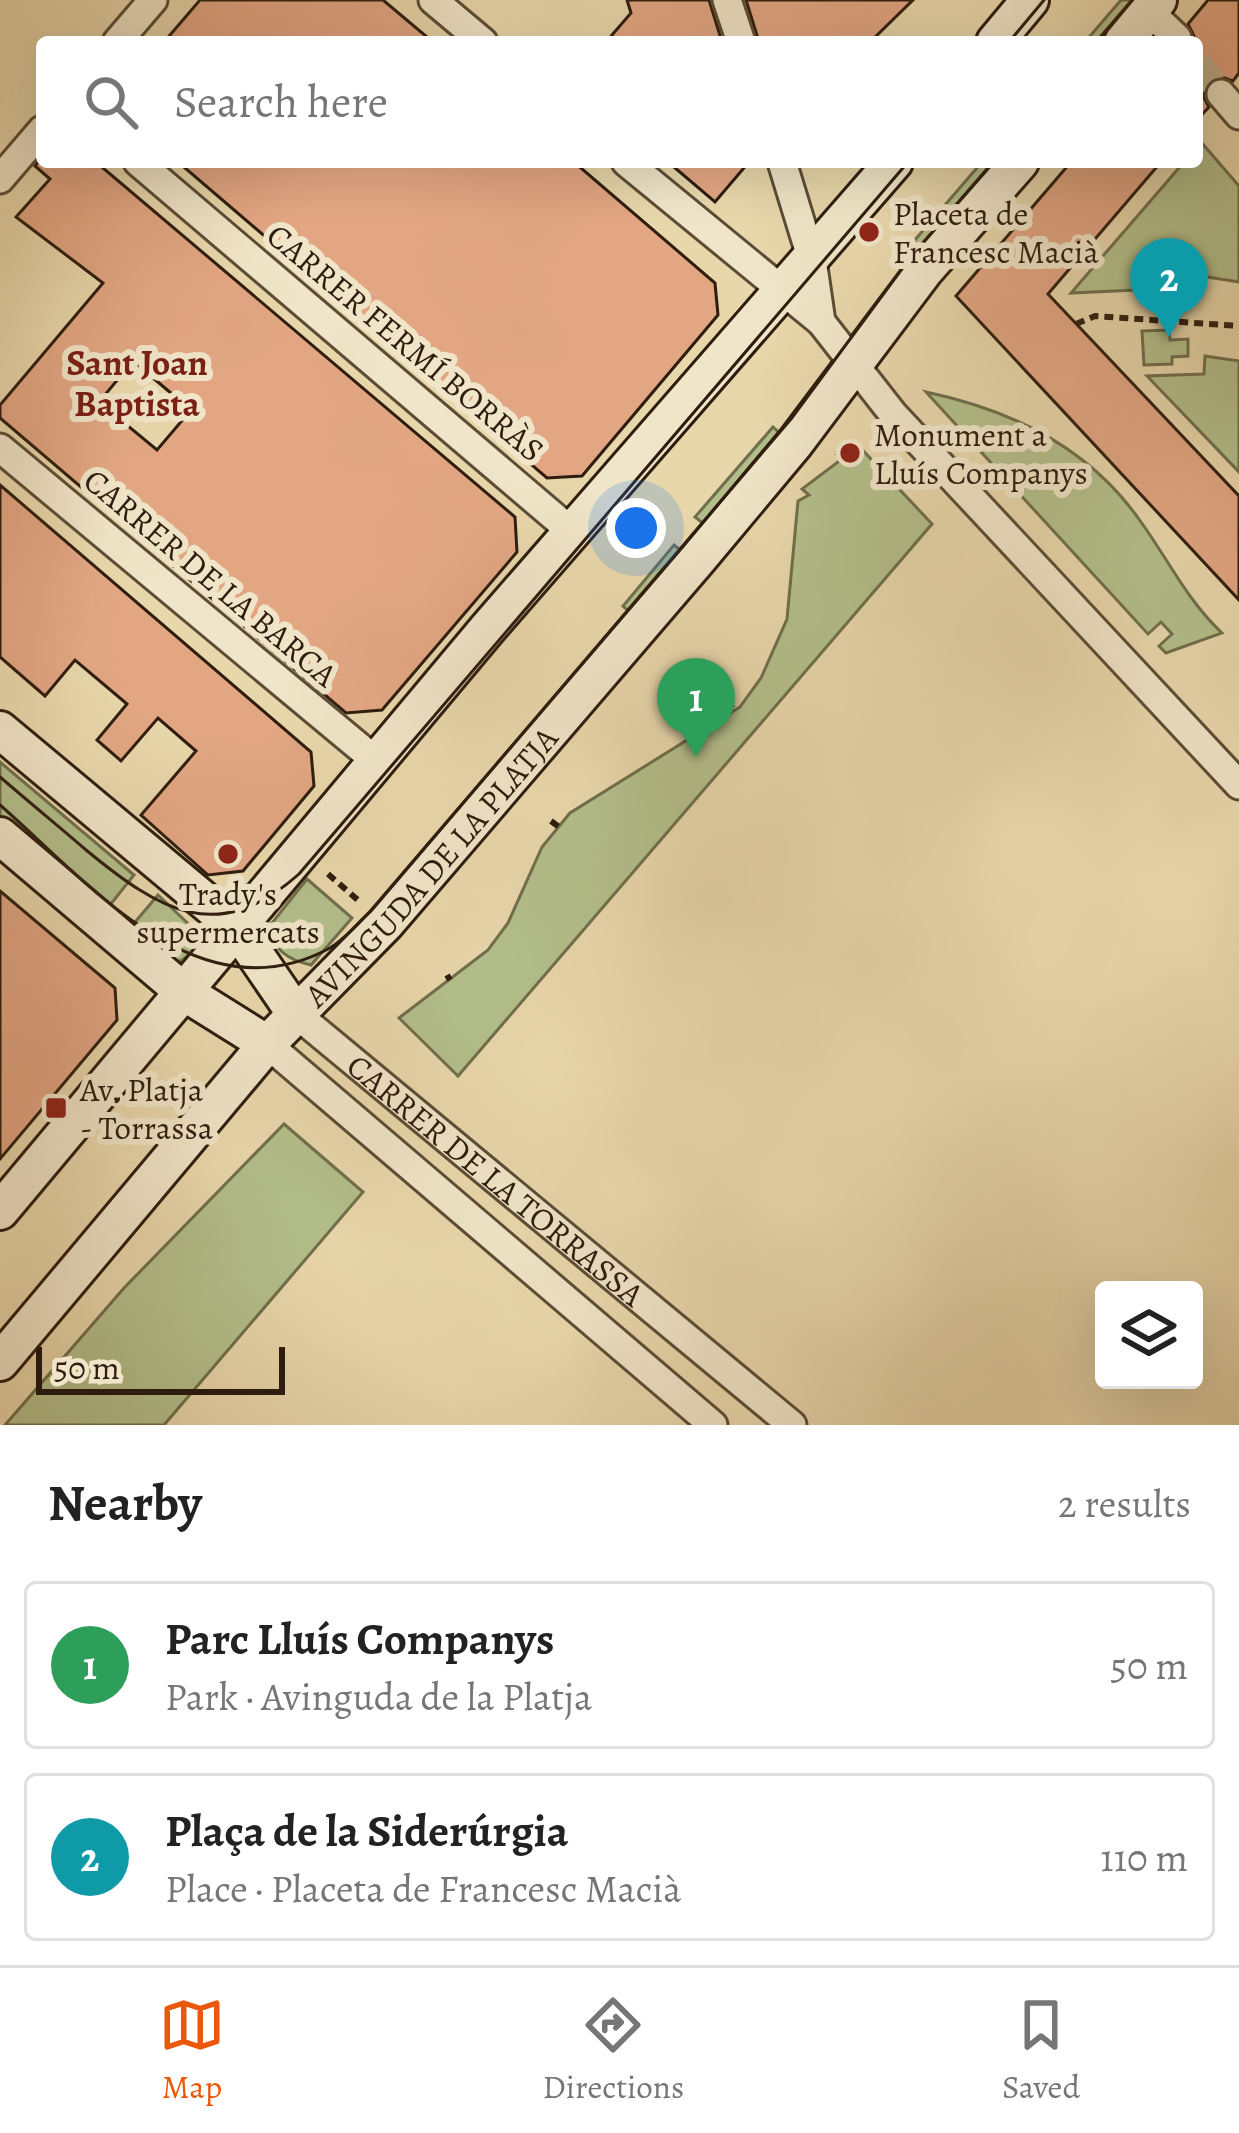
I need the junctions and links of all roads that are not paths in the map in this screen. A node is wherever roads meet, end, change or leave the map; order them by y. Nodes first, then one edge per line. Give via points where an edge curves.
1 (153, 0) edge
2 (433, 0) edge
3 (727, 0) edge
4 (1030, 0) edge
5 (1153, 6) edge
6 (122, 36) edge
7 (476, 36) edge
8 (739, 36) edge
9 (1000, 36) edge
10 (1128, 36) edge
11 (1176, 36) edge
12 (36, 137) edge
13 (145, 168) edge
14 (633, 168) edge
15 (784, 168) edge
16 (889, 168) edge
17 (1014, 168) edge
18 (0, 178) edge
19 (812, 260) junction
20 (783, 294) junction
21 (821, 322) junction
22 (854, 364) junction
23 (0, 448) edge
24 (571, 532) junction
25 (0, 730) edge
26 (376, 761) junction
27 (1239, 784) edge
28 (0, 836) edge
29 (237, 928) junction
30 (184, 992) junction
31 (295, 1013) junction
32 (267, 1044) junction
33 (0, 1211) edge
34 (0, 1362) edge
35 (713, 1425) edge
36 (792, 1425) edge

1 - 6 street
2 - 7 street
3 - 8 street
4 - 9 street
5 - 10 street
5 - 11 street
12 - 18 street
13 - 24 street, CARRER FERMÍ BORRÀS
14 - 20 street
15 - 19 street
16 - 19 street
17 - 22 street
19 - 20 street
19 - 21 street
20 - 21 street
20 - 24 street
21 - 22 street
22 - 27 street
22 - 31 street, AVINGUDA DE LA PLATJA via 385,924
23 - 26 street, CARRER DE LA BARCA
24 - 26 street
25 - 29 street, CARRER DE LA TORRASSA
26 - 29 street
28 - 30 street, CARRER DE LA TORRASSA
29 - 30 street
29 - 31 street, CARRER DE LA TORRASSA
30 - 32 street, CARRER DE LA TORRASSA
30 - 33 street
31 - 32 street, AVINGUDA DE LA PLATJA
31 - 36 street, CARRER DE LA TORRASSA
32 - 34 street, AVINGUDA DE LA PLATJA
32 - 35 street, CARRER DE LA TORRASSA

